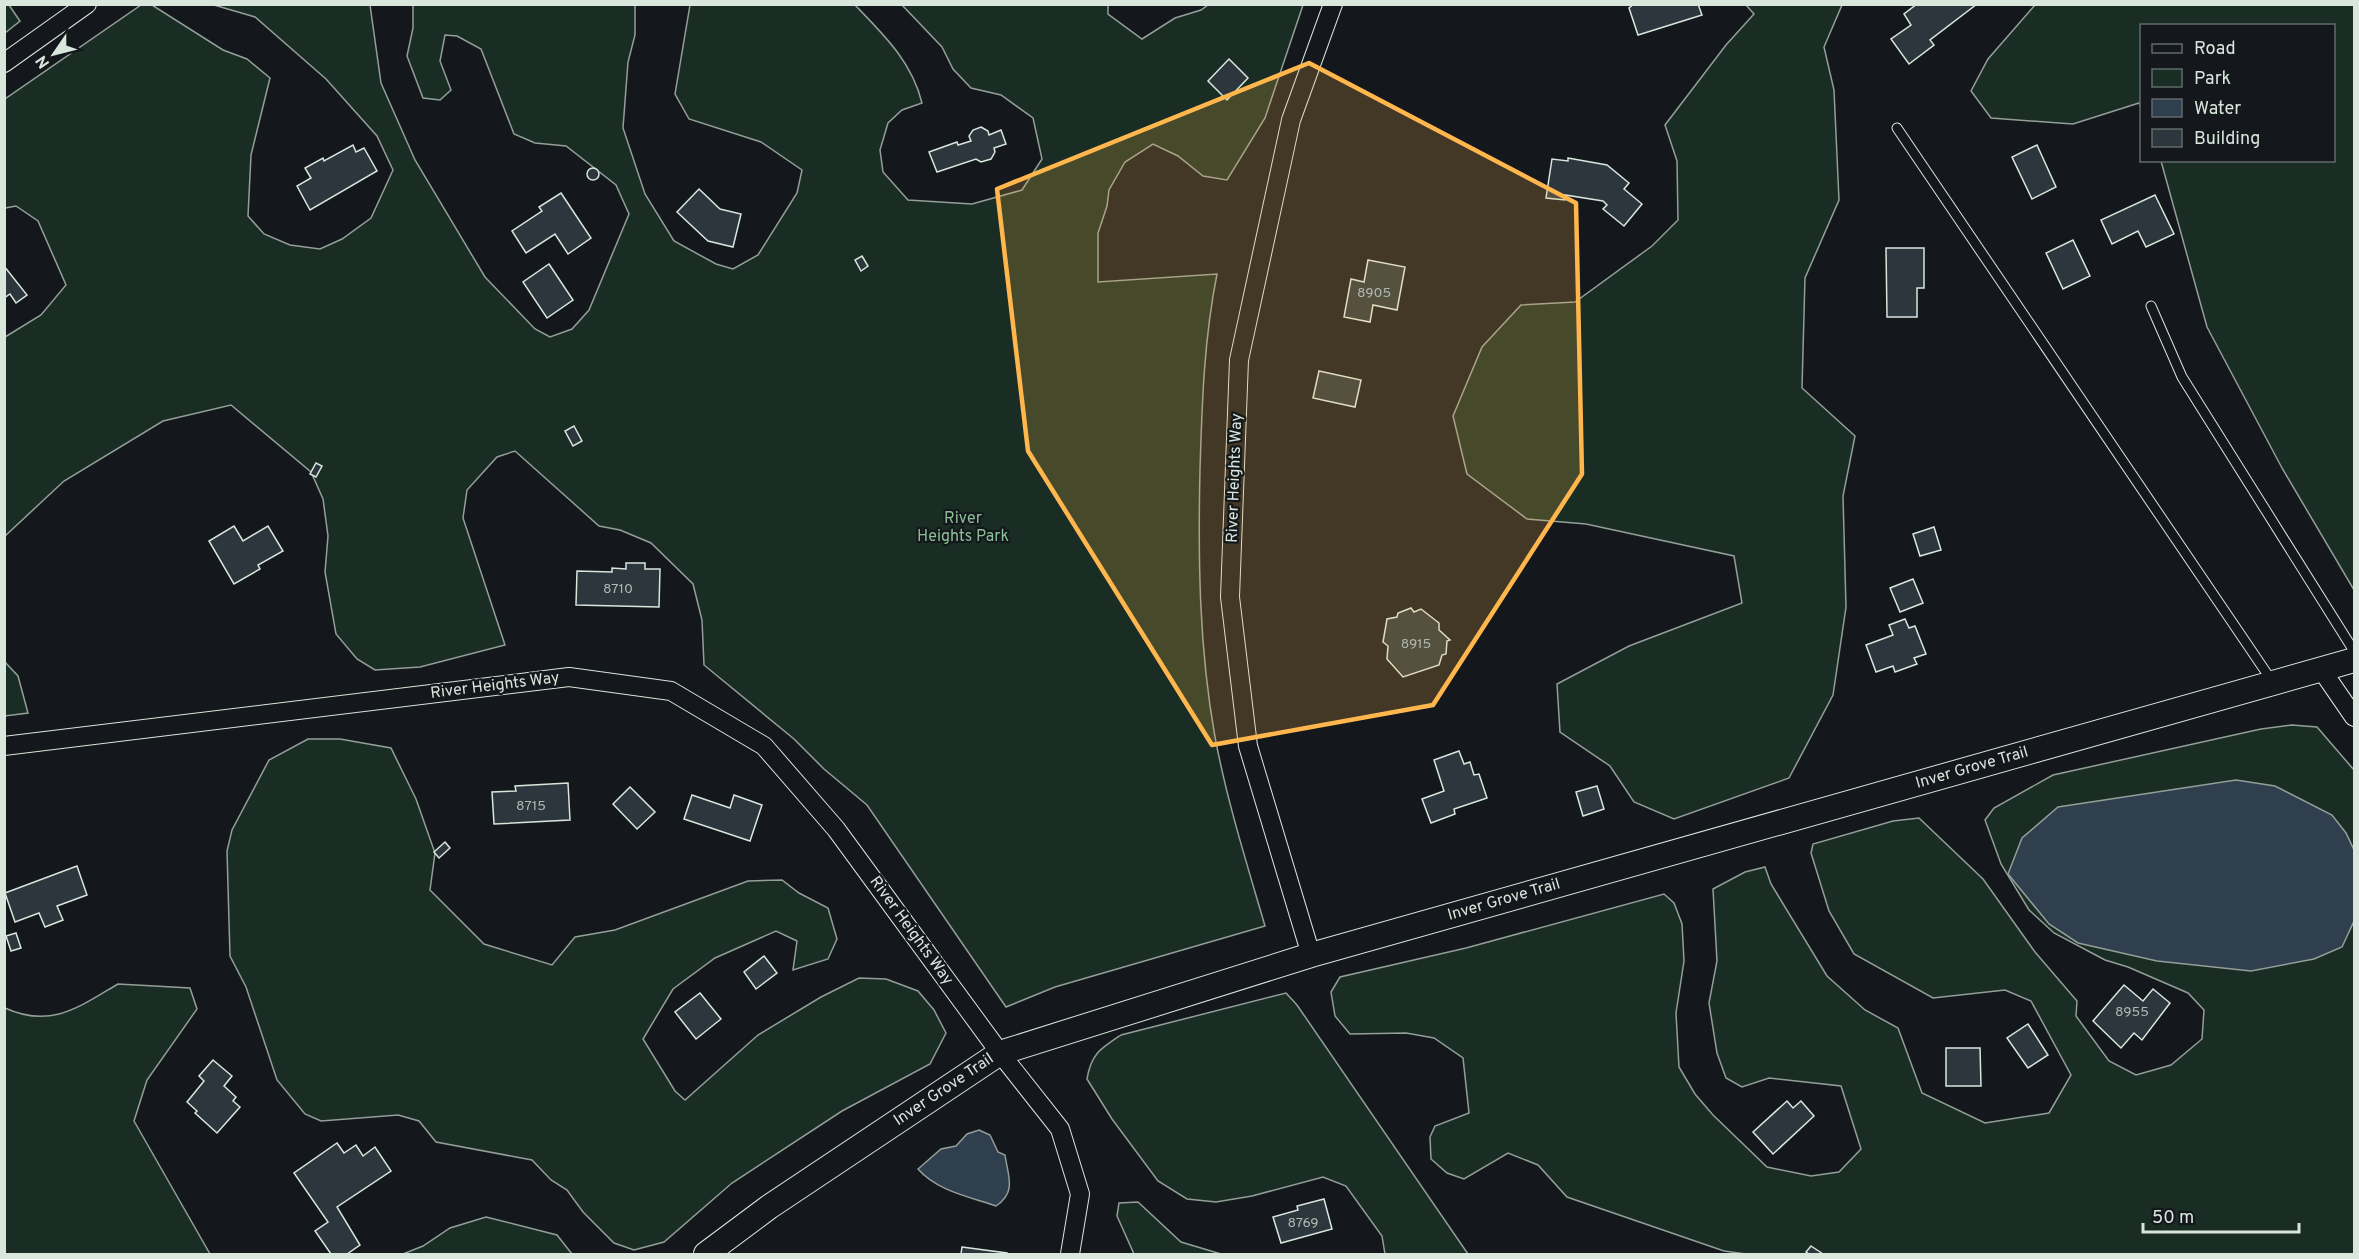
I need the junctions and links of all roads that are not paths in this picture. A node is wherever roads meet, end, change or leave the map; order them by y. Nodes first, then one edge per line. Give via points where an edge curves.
1 (87, 4) edge
2 (1333, 4) edge
3 (4, 63) edge
4 (1897, 128) dead end
5 (2151, 306) dead end
6 (2355, 651) edge
7 (2355, 660) edge
8 (2322, 669) junction
9 (2274, 682) junction
10 (2355, 717) edge
11 (4, 746) edge
12 (1311, 955) junction
13 (1000, 1053) junction
14 (705, 1254) edge
15 (1070, 1254) edge

1 - 3 street
2 - 12 street, River Heights Way via 1291,120 1239,360 1230,597 1248,746
4 - 9 lane
5 - 6 lane via 2182,377
7 - 8 street, Inver Grove Trail
8 - 9 street, Inver Grove Trail
8 - 10 street
9 - 12 street, Inver Grove Trail
11 - 13 street, River Heights Way via 570,677 671,691 764,746 836,829
12 - 13 street, Inver Grove Trail
13 - 14 street, Inver Grove Trail
13 - 15 street, River Heights Way via 1060,1129 1080,1194

